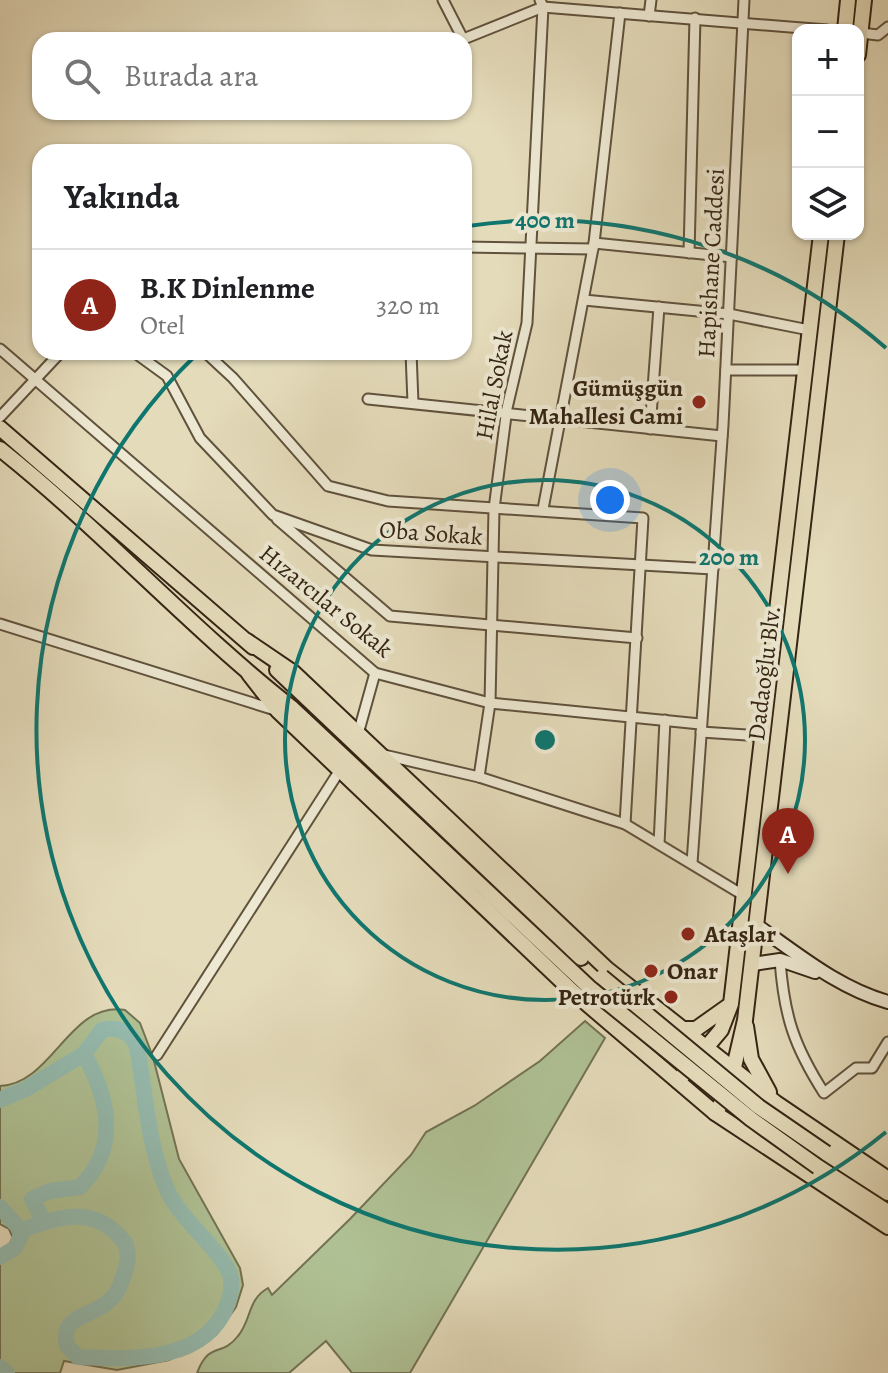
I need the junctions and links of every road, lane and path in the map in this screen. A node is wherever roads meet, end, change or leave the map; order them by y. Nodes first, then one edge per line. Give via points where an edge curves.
1 (443, 0) edge
2 (651, 0) edge
3 (744, 0) edge
4 (848, 0) edge
5 (864, 0) edge
6 (542, 3) edge
7 (564, 3) edge
8 (620, 13) junction
9 (649, 16) junction
10 (695, 18) junction
11 (742, 21) junction
12 (846, 24) edge
13 (862, 24) edge
14 (792, 26) edge
15 (888, 27) edge
16 (458, 32) edge
17 (864, 33) edge
18 (472, 35) edge
19 (820, 240) edge
20 (836, 240) edge
21 (531, 246) junction
22 (594, 246) junction
23 (472, 247) edge
24 (689, 253) junction
25 (732, 257) junction
26 (584, 300) junction
27 (659, 307) junction
28 (729, 314) junction
29 (809, 330) junction
30 (0, 349) edge
31 (54, 360) edge
32 (145, 360) edge
33 (214, 360) edge
34 (411, 360) edge
35 (726, 370) junction
36 (805, 370) junction
37 (35, 381) junction
38 (368, 399) dead end
39 (413, 403) junction
40 (506, 413) junction
41 (0, 417) edge
42 (560, 419) junction
43 (0, 428) edge
44 (650, 429) junction
45 (722, 436) junction
46 (0, 449) edge
47 (494, 509) junction
48 (543, 509) junction
49 (273, 515) junction
50 (493, 557) junction
51 (642, 565) junction
52 (713, 569) junction
53 (0, 624) edge
54 (491, 626) junction
55 (637, 638) junction
56 (247, 641) junction
57 (375, 673) junction
58 (249, 674) junction
59 (490, 703) junction
60 (278, 711) junction
61 (630, 717) junction
62 (665, 720) junction
63 (701, 728) junction
64 (358, 734) junction
65 (762, 736) junction
66 (381, 754) junction
67 (340, 770) junction
68 (479, 777) junction
69 (625, 824) junction
70 (659, 844) junction
71 (692, 863) junction
72 (743, 895) junction
73 (756, 925) junction
74 (780, 960) junction
75 (753, 964) junction
76 (830, 976) junction
77 (888, 1002) edge
78 (731, 1004) junction
79 (745, 1020) junction
80 (682, 1029) junction
81 (888, 1042) edge
82 (708, 1049) junction
83 (157, 1055) dead end
84 (731, 1068) junction
85 (678, 1081) junction
86 (776, 1103) junction
87 (715, 1113) junction
88 (888, 1179) edge
89 (888, 1193) edge
90 (888, 1212) edge
91 (888, 1227) edge

1 - 16 street
2 - 9 street
3 - 11 street, Hapishane Caddesi
4 - 12 highway
5 - 13 highway
6 - 7 street
6 - 18 street
6 - 21 street, Hilal Sokak
7 - 8 street
8 - 9 street
8 - 22 street
9 - 10 street
10 - 11 street
10 - 24 street
11 - 14 street
11 - 25 street, Hapishane Caddesi
15 - 17 street via 878,35
19 - 29 highway, Dadaoğlu Blv.
20 - 73 highway, Dadaoğlu Blv.
21 - 22 street
21 - 23 street
21 - 40 street, Hilal Sokak via 527,323
22 - 24 street
22 - 26 street
24 - 25 street
25 - 28 street, Hapishane Caddesi
26 - 27 street
26 - 42 street
27 - 28 street
27 - 44 street
28 - 29 street
28 - 35 street, Hapishane Caddesi
29 - 36 highway, Dadaoğlu Blv.
30 - 37 street, Hızarcılar Sokak
31 - 37 street
32 - 49 street, Oba Sokak via 167,376 200,438
33 - 47 street via 328,486 388,501
34 - 39 street
35 - 36 street
35 - 45 street, Hapishane Caddesi
36 - 65 highway, Dadaoğlu Blv.
37 - 41 street
37 - 57 street, Hızarcılar Sokak
38 - 39 street
39 - 40 street
40 - 42 street
40 - 47 street, Hilal Sokak
42 - 44 street
42 - 48 street
43 - 56 highway
44 - 45 street
45 - 52 street, Hapishane Caddesi
46 - 58 highway
47 - 48 street
47 - 50 street, Hilal Sokak
48 - 51 street via 643,518
49 - 50 street, Oba Sokak via 372,550
49 - 54 street via 390,616
50 - 51 street, Oba Sokak
50 - 54 street, Hilal Sokak
51 - 52 street, Oba Sokak
51 - 55 street
52 - 63 street, Hapishane Caddesi
53 - 60 street
54 - 55 street
54 - 59 street, Hilal Sokak
55 - 61 street
56 - 64 highway via 294,673
56 - 89 highway, bridge via 602,977 759,1107
57 - 59 street, Hızarcılar Sokak
57 - 64 street
58 - 60 highway
58 - 90 highway, bridge via 292,708 591,989 751,1119
59 - 61 street, Hızarcılar Sokak
59 - 68 street, Hilal Sokak
60 - 67 highway
61 - 62 street, Hızarcılar Sokak
61 - 69 street
62 - 63 street, Hızarcılar Sokak
62 - 70 street
63 - 65 street, Hızarcılar Sokak
63 - 71 street, Hapishane Caddesi
64 - 66 highway
65 - 72 highway, Dadaoğlu Blv.
66 - 68 street
66 - 80 highway via 607,969
67 - 83 street
67 - 85 highway via 572,991
68 - 69 street
69 - 70 street
70 - 71 street
71 - 72 street
72 - 78 highway, Dadaoğlu Blv.
73 - 75 highway, Dadaoğlu Blv.
73 - 76 main road
74 - 75 main road
74 - 76 main road
74 - 81 street via 783,1008 798,1053 824,1093 856,1068 872,1068
75 - 79 highway, Dadaoğlu Blv.
76 - 77 main road
78 - 80 highway via 710,1022
78 - 82 highway, Dadaoğlu Blv.
79 - 84 highway, Dadaoğlu Blv.
79 - 86 highway via 751,1059
80 - 82 highway
82 - 84 highway
82 - 85 highway, Dadaoğlu Blv.
84 - 86 highway
84 - 87 highway, Dadaoğlu Blv. via 728,1093
85 - 87 highway
86 - 88 highway
87 - 91 highway

